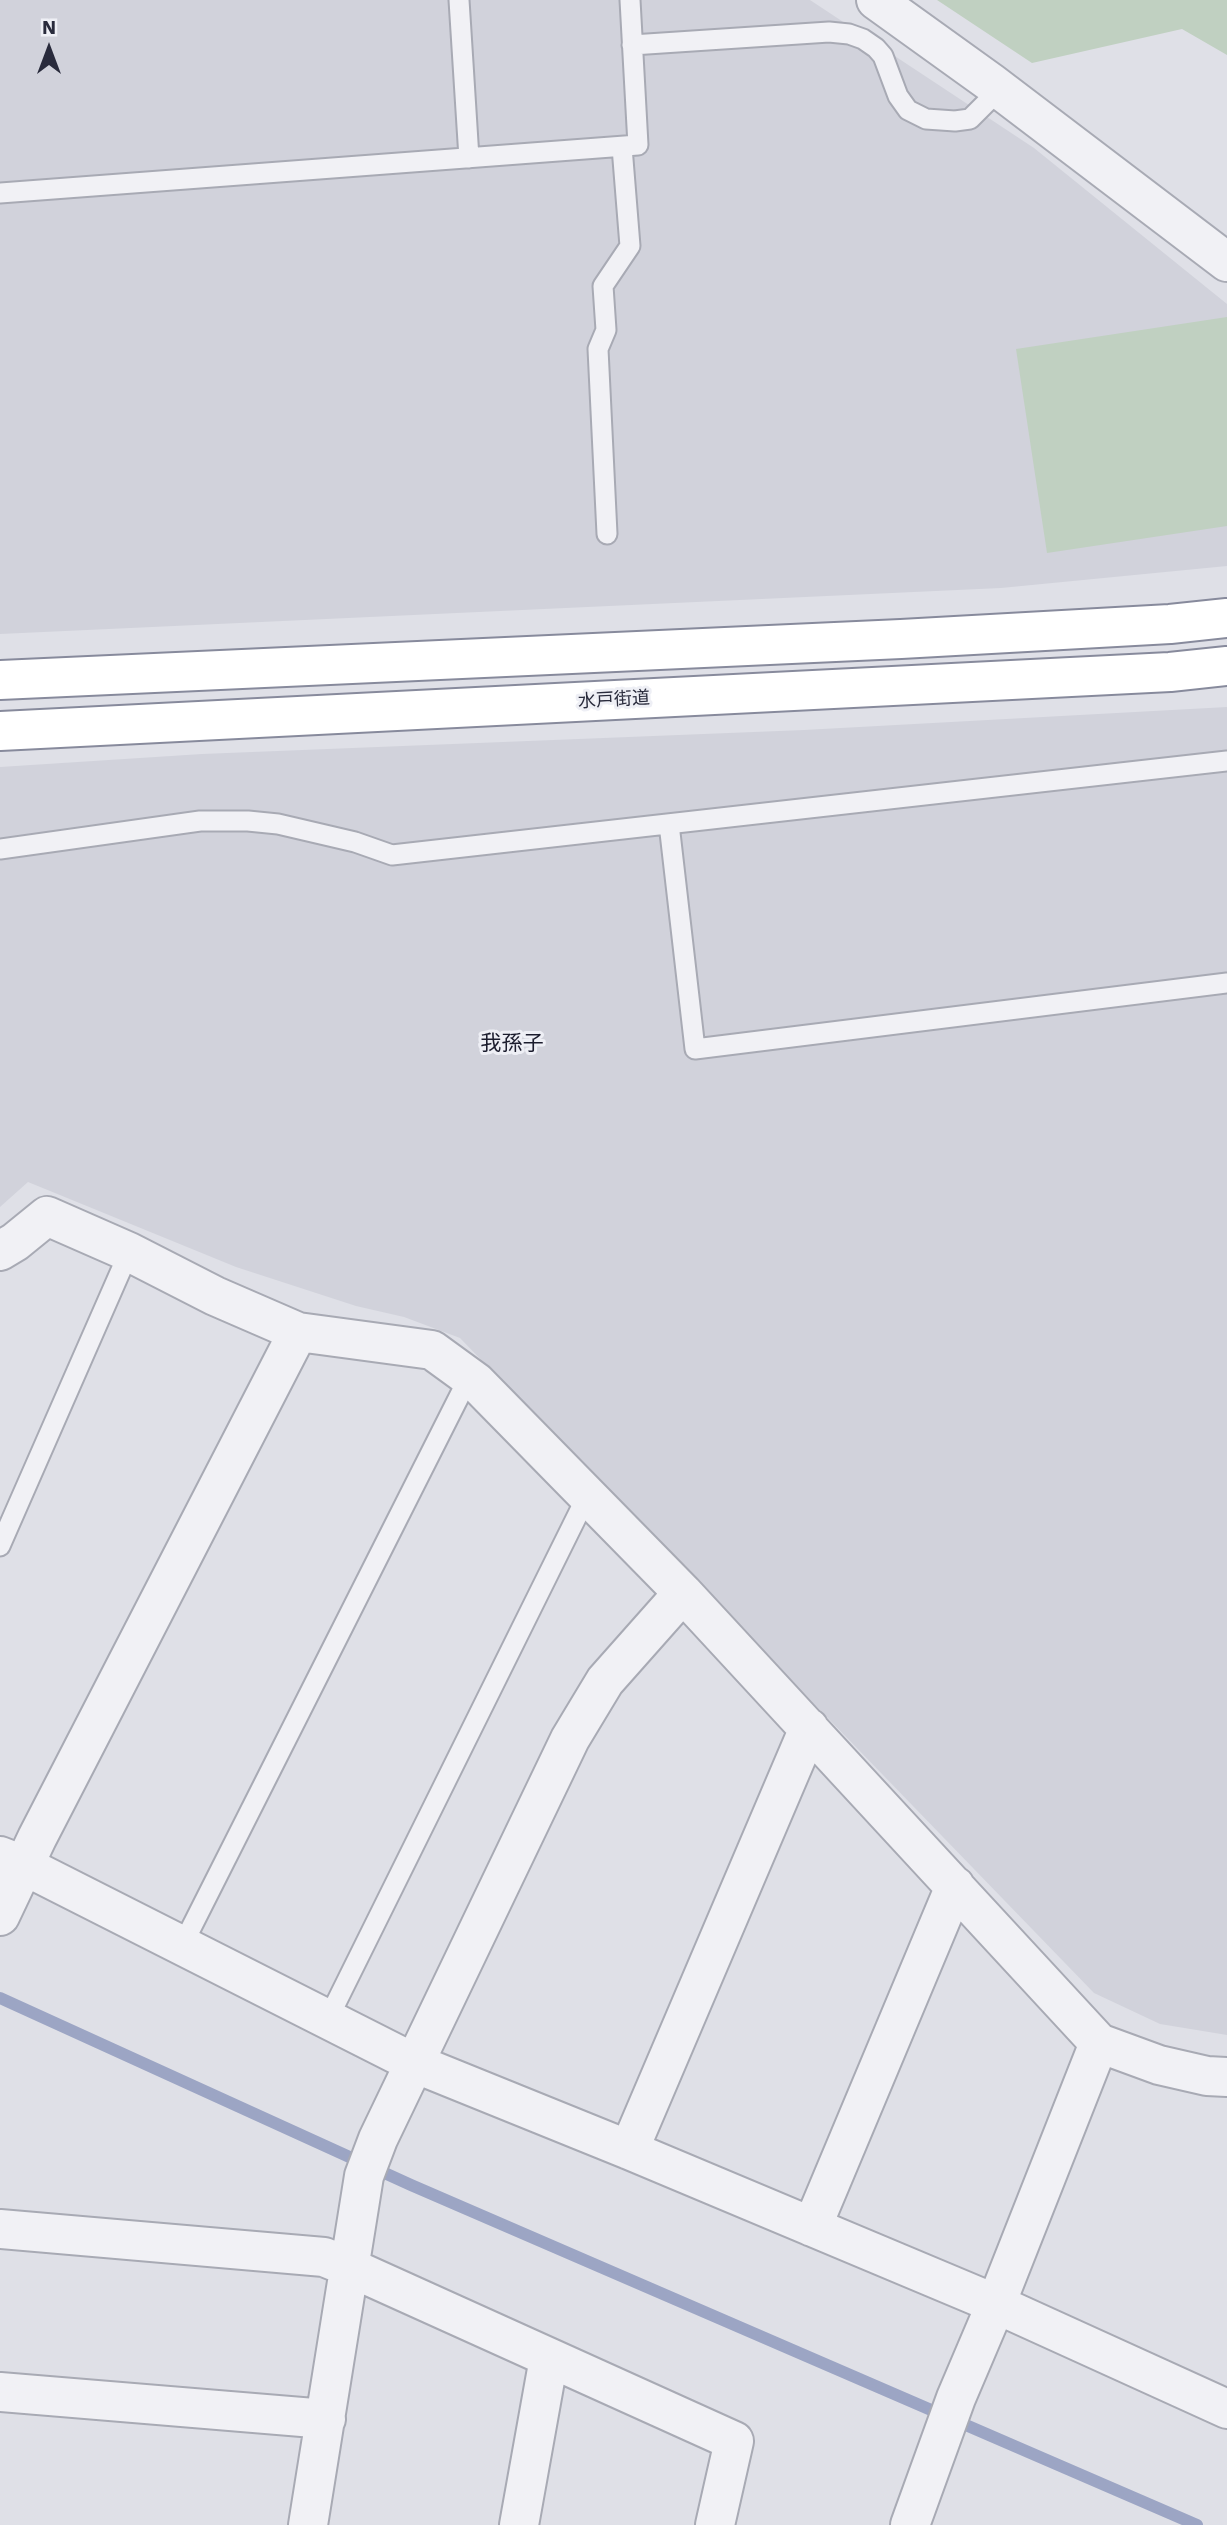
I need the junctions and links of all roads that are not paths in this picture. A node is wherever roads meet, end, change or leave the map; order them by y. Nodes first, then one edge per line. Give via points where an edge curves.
1 (459, 0) edge
2 (630, 0) edge
3 (876, 0) edge
4 (632, 45) junction
5 (1000, 89) junction
6 (622, 146) junction
7 (469, 158) junction
8 (0, 193) edge
9 (1227, 262) edge
10 (607, 534) dead end
11 (1227, 618) edge
12 (1227, 666) edge
13 (0, 680) edge
14 (0, 731) edge
15 (1227, 761) edge
16 (669, 824) junction
17 (0, 849) edge
18 (1227, 983) edge
19 (0, 1251) edge
20 (129, 1252) junction
21 (299, 1332) junction
22 (469, 1377) junction
23 (587, 1496) junction
24 (0, 1546) edge
25 (683, 1593) junction
26 (809, 1728) junction
27 (12, 1861) edge
28 (955, 1886) junction
29 (0, 1916) edge
30 (182, 1946) junction
31 (327, 2021) junction
32 (1099, 2043) junction
33 (414, 2063) junction
34 (1227, 2077) edge
35 (629, 2150) junction
36 (812, 2227) junction
37 (0, 2229) edge
38 (349, 2267) junction
39 (996, 2304) junction
40 (549, 2358) junction
41 (0, 2392) edge
42 (1227, 2409) edge
43 (326, 2418) junction
44 (308, 2525) edge
45 (519, 2525) edge
46 (715, 2525) edge
47 (910, 2525) edge

1 - 7 lane
2 - 4 lane
3 - 5 street
4 - 5 lane via 849,34 876,48 898,96 908,110 926,119 970,119
4 - 6 lane via 638,145
5 - 9 street
6 - 7 lane
6 - 10 lane via 630,246 603,286 606,330 597,349
7 - 8 lane
11 - 13 highway via 887,639
12 - 14 highway, 水戸街道
15 - 16 lane
16 - 17 lane via 392,855 355,842 248,821 200,821
16 - 18 lane via 695,1049
19 - 20 street via 47,1216
20 - 21 street
20 - 24 lane
21 - 22 street via 432,1350
21 - 27 street
22 - 23 street
22 - 30 lane
23 - 25 street
23 - 31 lane
25 - 26 street
25 - 33 street via 605,1681 570,1739
26 - 28 street
26 - 35 street
27 - 29 street
27 - 30 street
28 - 32 street
28 - 36 street
30 - 31 street
31 - 33 street
32 - 34 street via 1159,2065
32 - 39 street
33 - 35 street
33 - 38 street via 364,2176
35 - 36 street
36 - 39 street
37 - 38 street via 324,2257
38 - 40 street
38 - 43 street
39 - 42 street
39 - 47 street
40 - 45 street
40 - 46 street via 734,2441
41 - 43 street
43 - 44 street

